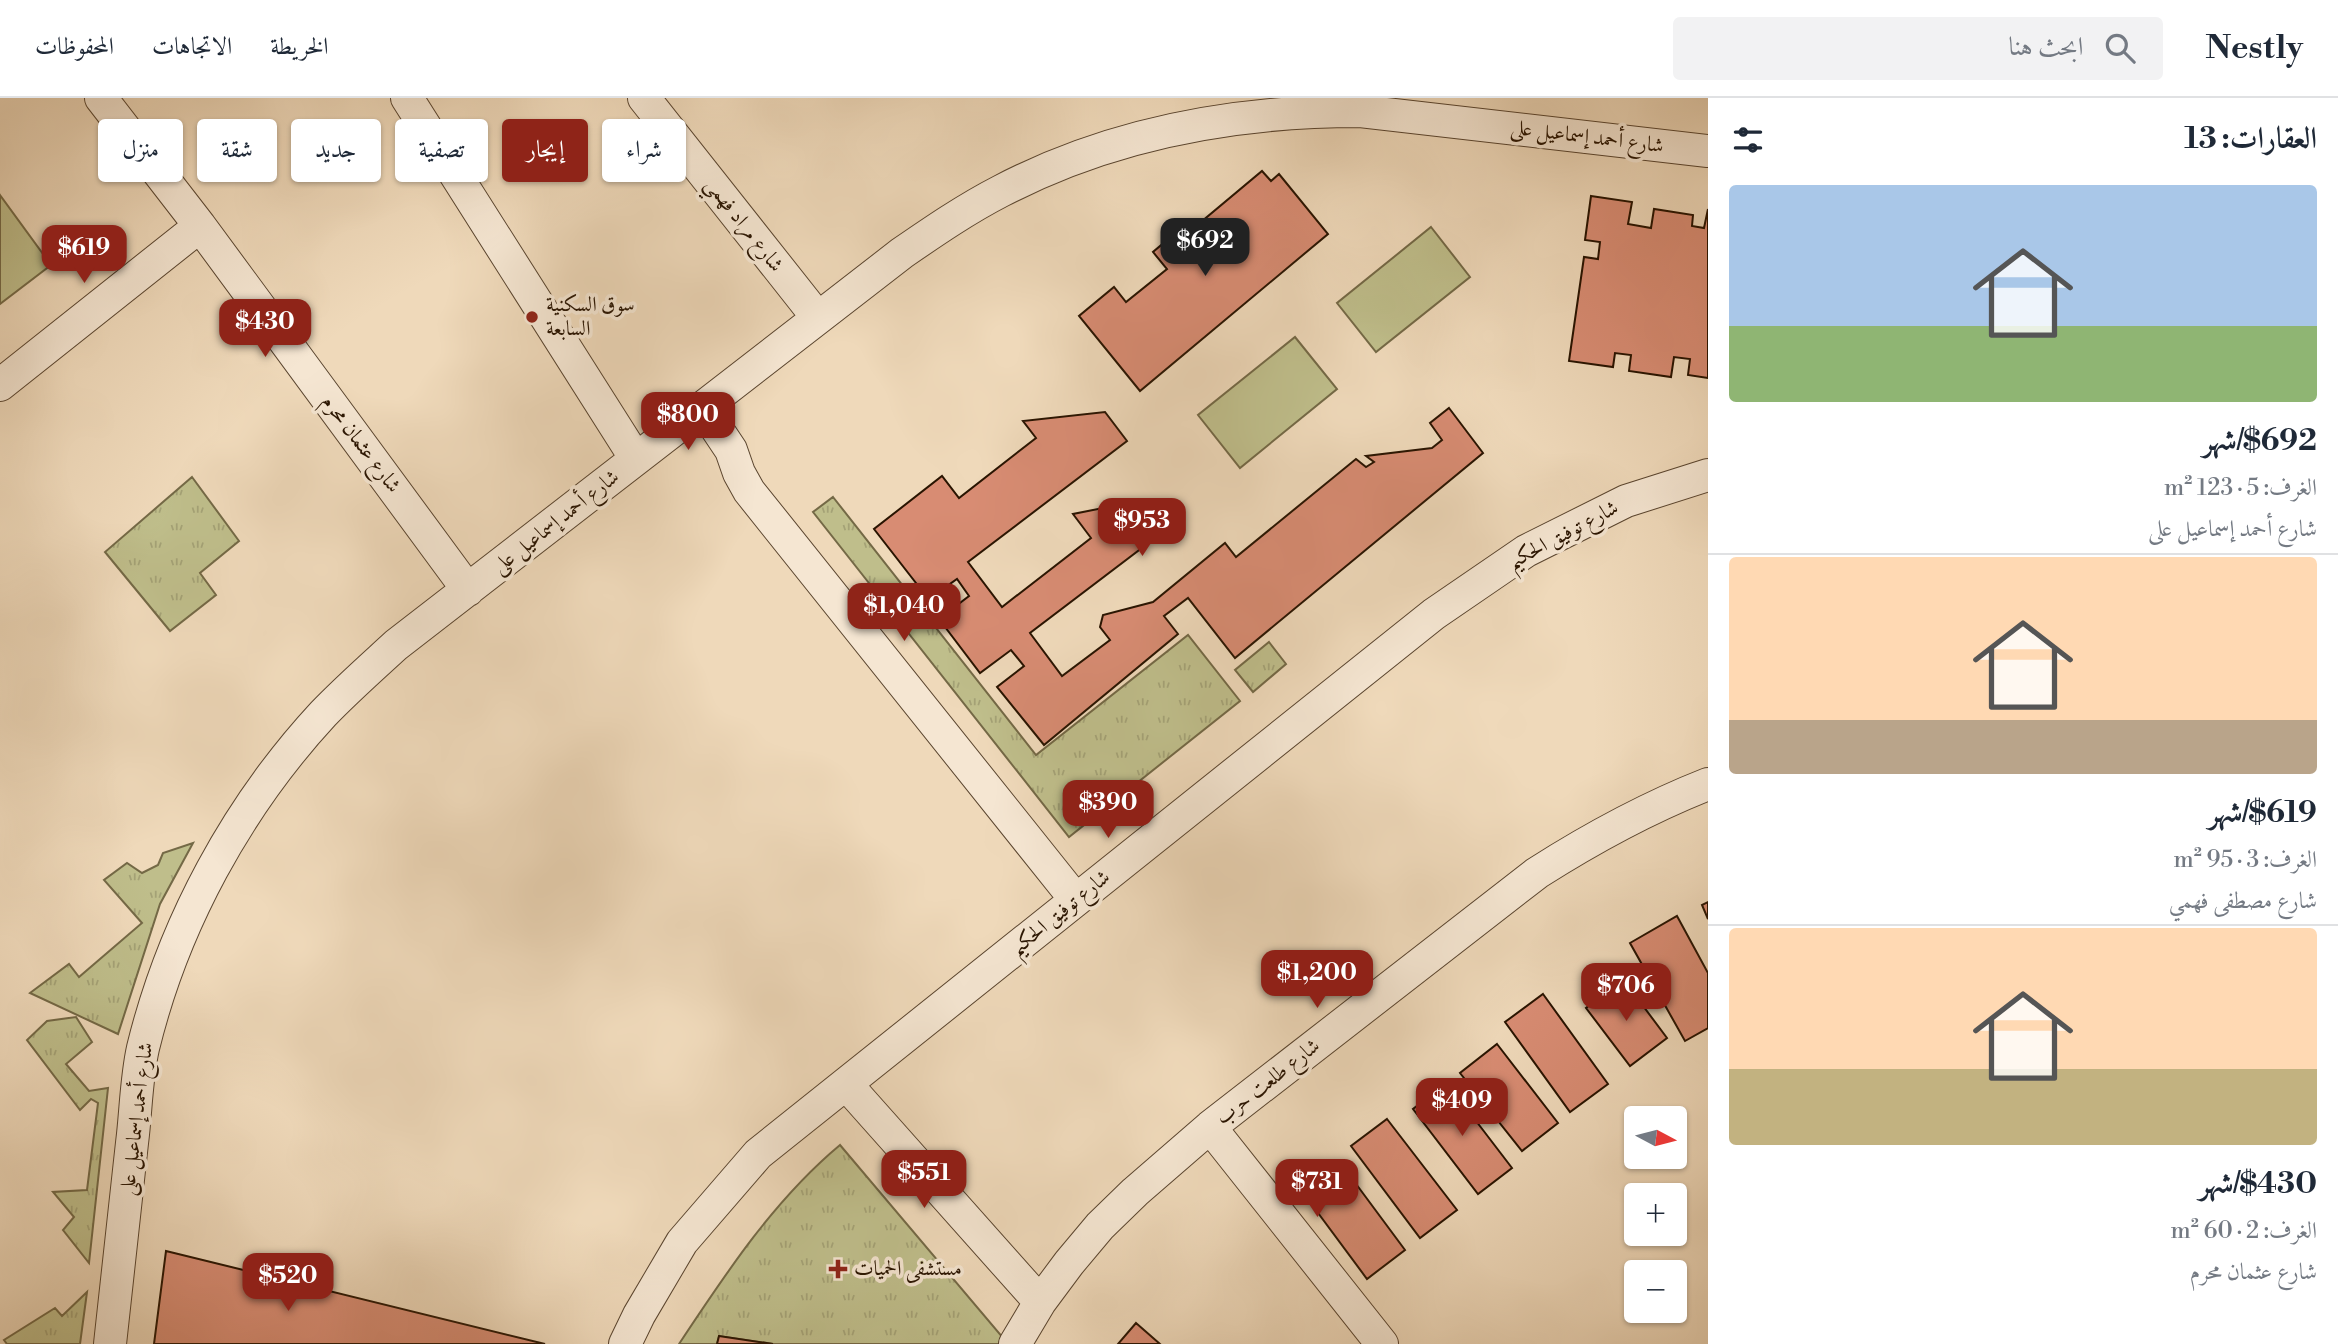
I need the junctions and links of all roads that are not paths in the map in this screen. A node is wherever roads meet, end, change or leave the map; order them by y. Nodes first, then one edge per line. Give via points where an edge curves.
1 (101, 98) edge
2 (407, 98) edge
3 (645, 98) edge
4 (1708, 151) edge
5 (200, 226) junction
6 (818, 318) junction
7 (0, 385) edge
8 (703, 408) junction
9 (636, 459) junction
10 (1708, 475) edge
11 (468, 590) junction
12 (1708, 783) edge
13 (1076, 900) junction
14 (846, 1083) junction
15 (1210, 1127) junction
16 (1040, 1302) junction
17 (110, 1344) edge
18 (625, 1344) edge
19 (1015, 1344) edge
20 (1382, 1344) edge

1 - 5 street, شارع عثمان محرم
2 - 9 street
3 - 6 street, شارع مراد فهمي
4 - 6 street, شارع أحمد إسماعيل على via 1360,111 1209,122 1111,146 1002,191 902,253
5 - 7 street
5 - 11 street, شارع عثمان محرم
6 - 8 street, شارع أحمد إسماعيل على
8 - 9 street, شارع أحمد إسماعيل على
8 - 13 street via 731,450 749,491
9 - 11 street, شارع أحمد إسماعيل على
10 - 13 street, شارع توفيق الحكيم via 1626,501 1526,551 1434,614
11 - 17 street, شارع أحمد إسماعيل على via 397,645 323,714 260,792 204,885 179,939 143,1051
12 - 15 street, شارع طلعت حرب via 1625,820 1537,873
13 - 14 street, شارع توفيق الحكيم
14 - 16 street
14 - 18 street, شارع توفيق الحكيم via 758,1154 682,1242
15 - 16 street, شارع طلعت حرب via 1100,1226
15 - 20 street
16 - 19 street, شارع طلعت حرب

